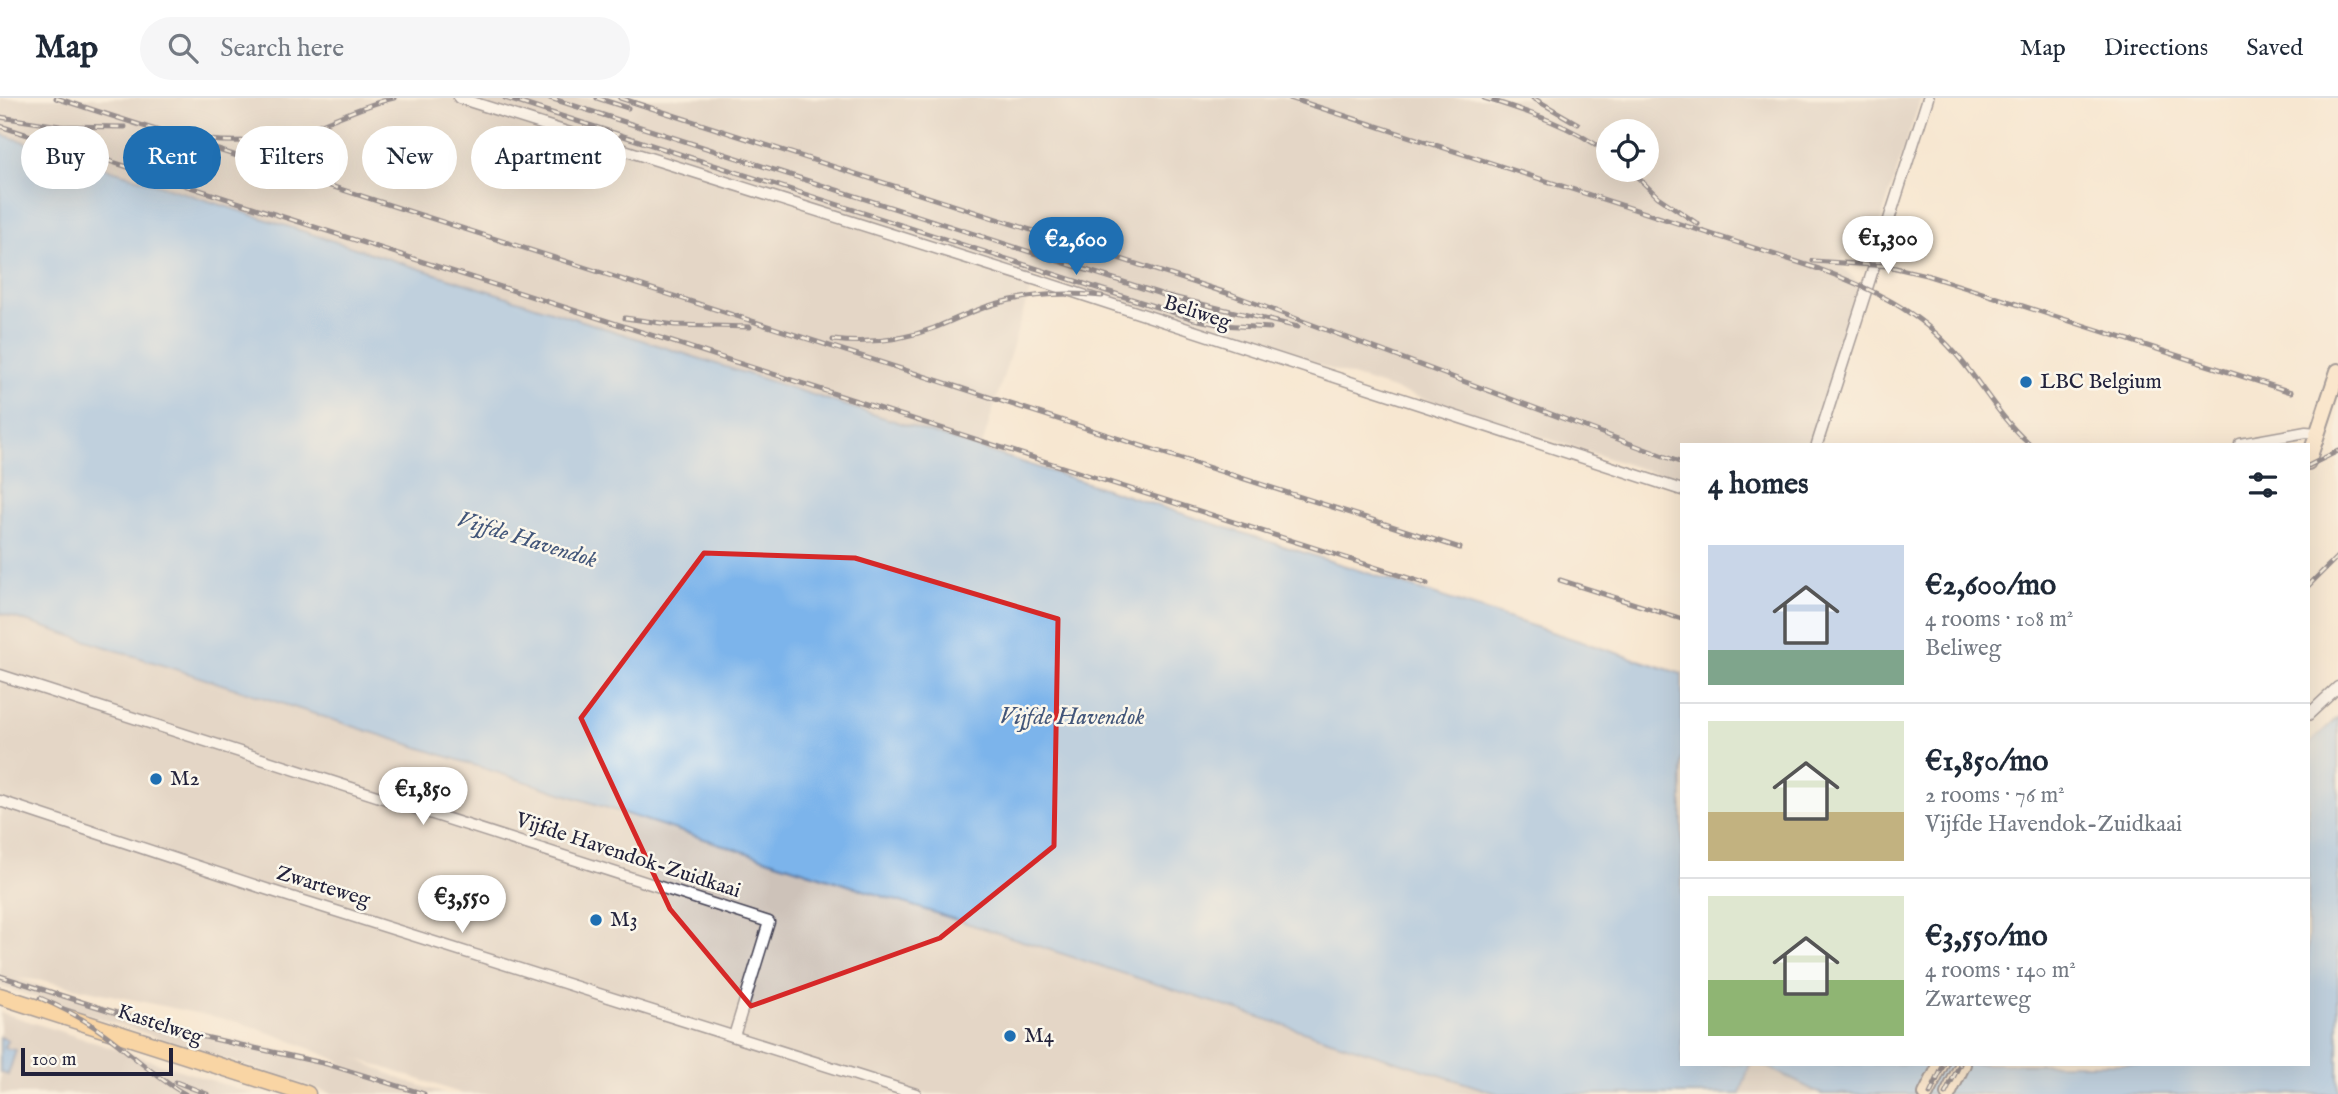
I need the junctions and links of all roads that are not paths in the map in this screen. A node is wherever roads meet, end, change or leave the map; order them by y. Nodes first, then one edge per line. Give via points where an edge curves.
1 (459, 98) edge
2 (1928, 98) edge
3 (2338, 371) edge
4 (2318, 433) junction
5 (2275, 442) edge
6 (1817, 443) edge
7 (2258, 443) edge
8 (2310, 456) edge
9 (1680, 489) edge
10 (0, 675) edge
11 (2338, 687) edge
12 (2310, 713) edge
13 (0, 801) edge
14 (0, 996) edge
15 (734, 1036) junction
16 (1940, 1066) edge
17 (1962, 1066) edge
18 (307, 1094) edge
19 (916, 1094) edge
20 (1926, 1094) edge
21 (1948, 1094) edge

1 - 9 street, Beliweg
2 - 6 street
3 - 4 main road
4 - 5 street
4 - 8 main road
5 - 7 street
10 - 15 street, Vijfde Havendok-Zuidkaai via 769,922
11 - 12 street
13 - 15 street, Zwarteweg
14 - 18 main road, Kastelweg
15 - 19 street, Zwarteweg
16 - 20 main road
17 - 21 main road

